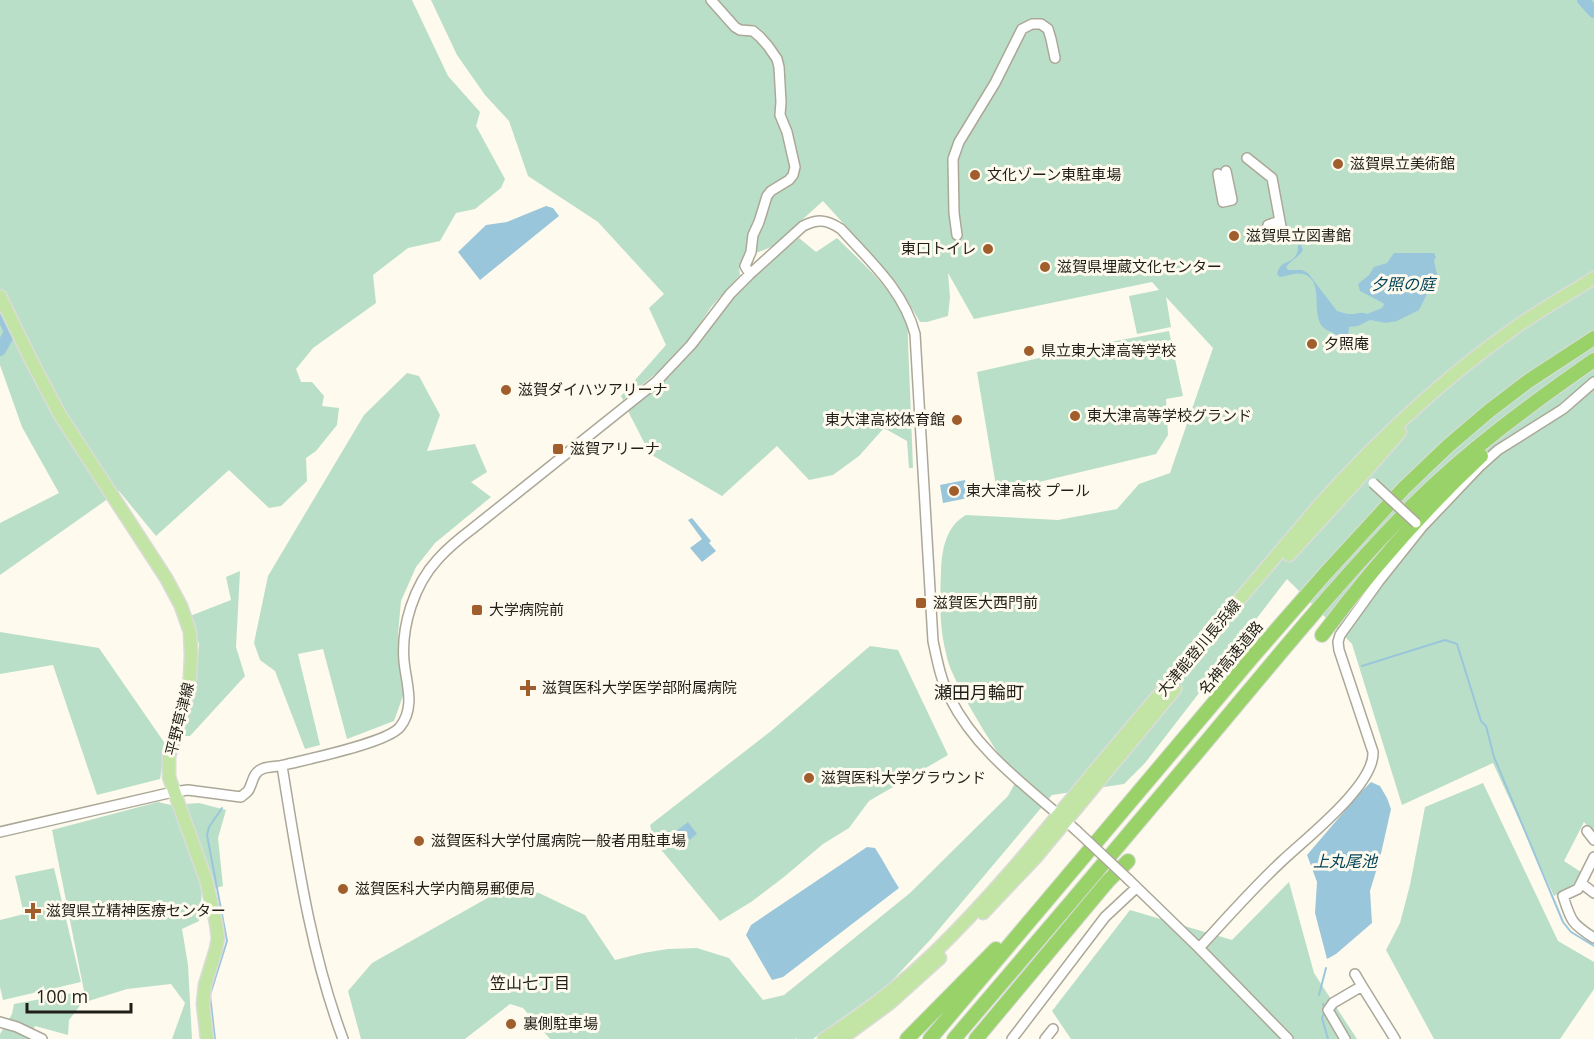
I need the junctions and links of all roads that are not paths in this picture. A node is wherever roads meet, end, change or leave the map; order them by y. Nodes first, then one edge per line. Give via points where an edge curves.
1 (711, 0) edge
2 (1055, 58) dead end
3 (1247, 158) dead end
4 (1278, 208) junction
5 (1267, 210) dead end
6 (1280, 222) junction
7 (1268, 225) dead end
8 (1282, 232) dead end
9 (957, 235) dead end
10 (750, 274) junction
11 (1594, 278) edge
12 (1594, 285) edge
13 (0, 298) edge
14 (1594, 338) edge
15 (1594, 360) edge
16 (1594, 369) edge
17 (1594, 382) edge
18 (1361, 467) junction
19 (1419, 525) junction
20 (1322, 635) dead end
21 (282, 766) junction
22 (173, 792) junction
23 (1062, 818) junction
24 (1587, 831) dead end
25 (0, 832) edge
26 (1594, 840) edge
27 (1594, 857) edge
28 (1128, 861) dead end
29 (1062, 883) junction
30 (1581, 883) junction
31 (1136, 888) junction
32 (1594, 893) edge
33 (1594, 938) edge
34 (1199, 948) junction
35 (1355, 974) dead end
36 (1362, 986) junction
37 (0, 1022) edge
38 (1053, 1029) dead end
39 (42, 1039) edge
40 (207, 1039) edge
41 (343, 1039) edge
42 (824, 1039) edge
43 (841, 1039) edge
44 (907, 1039) edge
45 (930, 1039) edge
46 (954, 1039) edge
47 (976, 1039) edge
48 (1012, 1039) edge
49 (1045, 1039) edge
50 (1288, 1039) edge
51 (1345, 1039) edge
52 (1395, 1039) edge

1 - 10 street via 735,27 760,37 777,59 780,116 795,167 789,180 767,196 745,266
2 - 9 street via 1048,29 1032,24 1022,29 953,159
3 - 4 street via 1272,178
4 - 5 street
4 - 6 street
6 - 7 street
6 - 8 street
10 - 21 street via 656,382 436,561 421,583 408,617 404,659 410,704 399,728 372,742
10 - 23 street via 803,226 822,221 841,229 896,290 915,334 933,641 942,679 950,699 976,738
11 - 18 main road, 大津能登川長浜線 via 1482,352 1407,415
12 - 18 main road, 大津能登川長浜線 via 1524,328 1458,378
13 - 22 main road, 平野草津線 via 60,414 181,606 190,632 190,677 169,756
14 - 29 highway, 名神高速道路 via 1489,411 1404,488 1325,574
15 - 46 highway via 1458,464 1359,562
16 - 20 highway via 1487,450 1454,481 1376,566
17 - 19 street via 1563,409 1498,450
18 - 19 street, bridge
18 - 23 main road, 大津能登川長浜線 via 1107,773
19 - 34 street via 1338,642 1373,752 1369,769 1334,814 1282,861
21 - 22 street via 261,769 241,797 188,790
21 - 41 street via 308,917
22 - 25 street
22 - 40 main road, 平野草津線 via 197,851 216,922 218,938 203,1004
23 - 31 street, bridge
23 - 42 main road, 大津能登川長浜線 via 933,954 888,994
23 - 43 main road, 大津能登川長浜線 via 1037,856 959,940 890,1003
24 - 26 street
27 - 30 street
28 - 47 highway
29 - 44 highway
29 - 45 highway, 名神高速道路
30 - 32 street
30 - 33 street via 1578,889 1563,896 1571,920
31 - 34 street
31 - 48 street via 1105,917
34 - 50 street
35 - 36 street
36 - 51 street via 1328,1010
36 - 52 street
37 - 39 street
38 - 49 street

